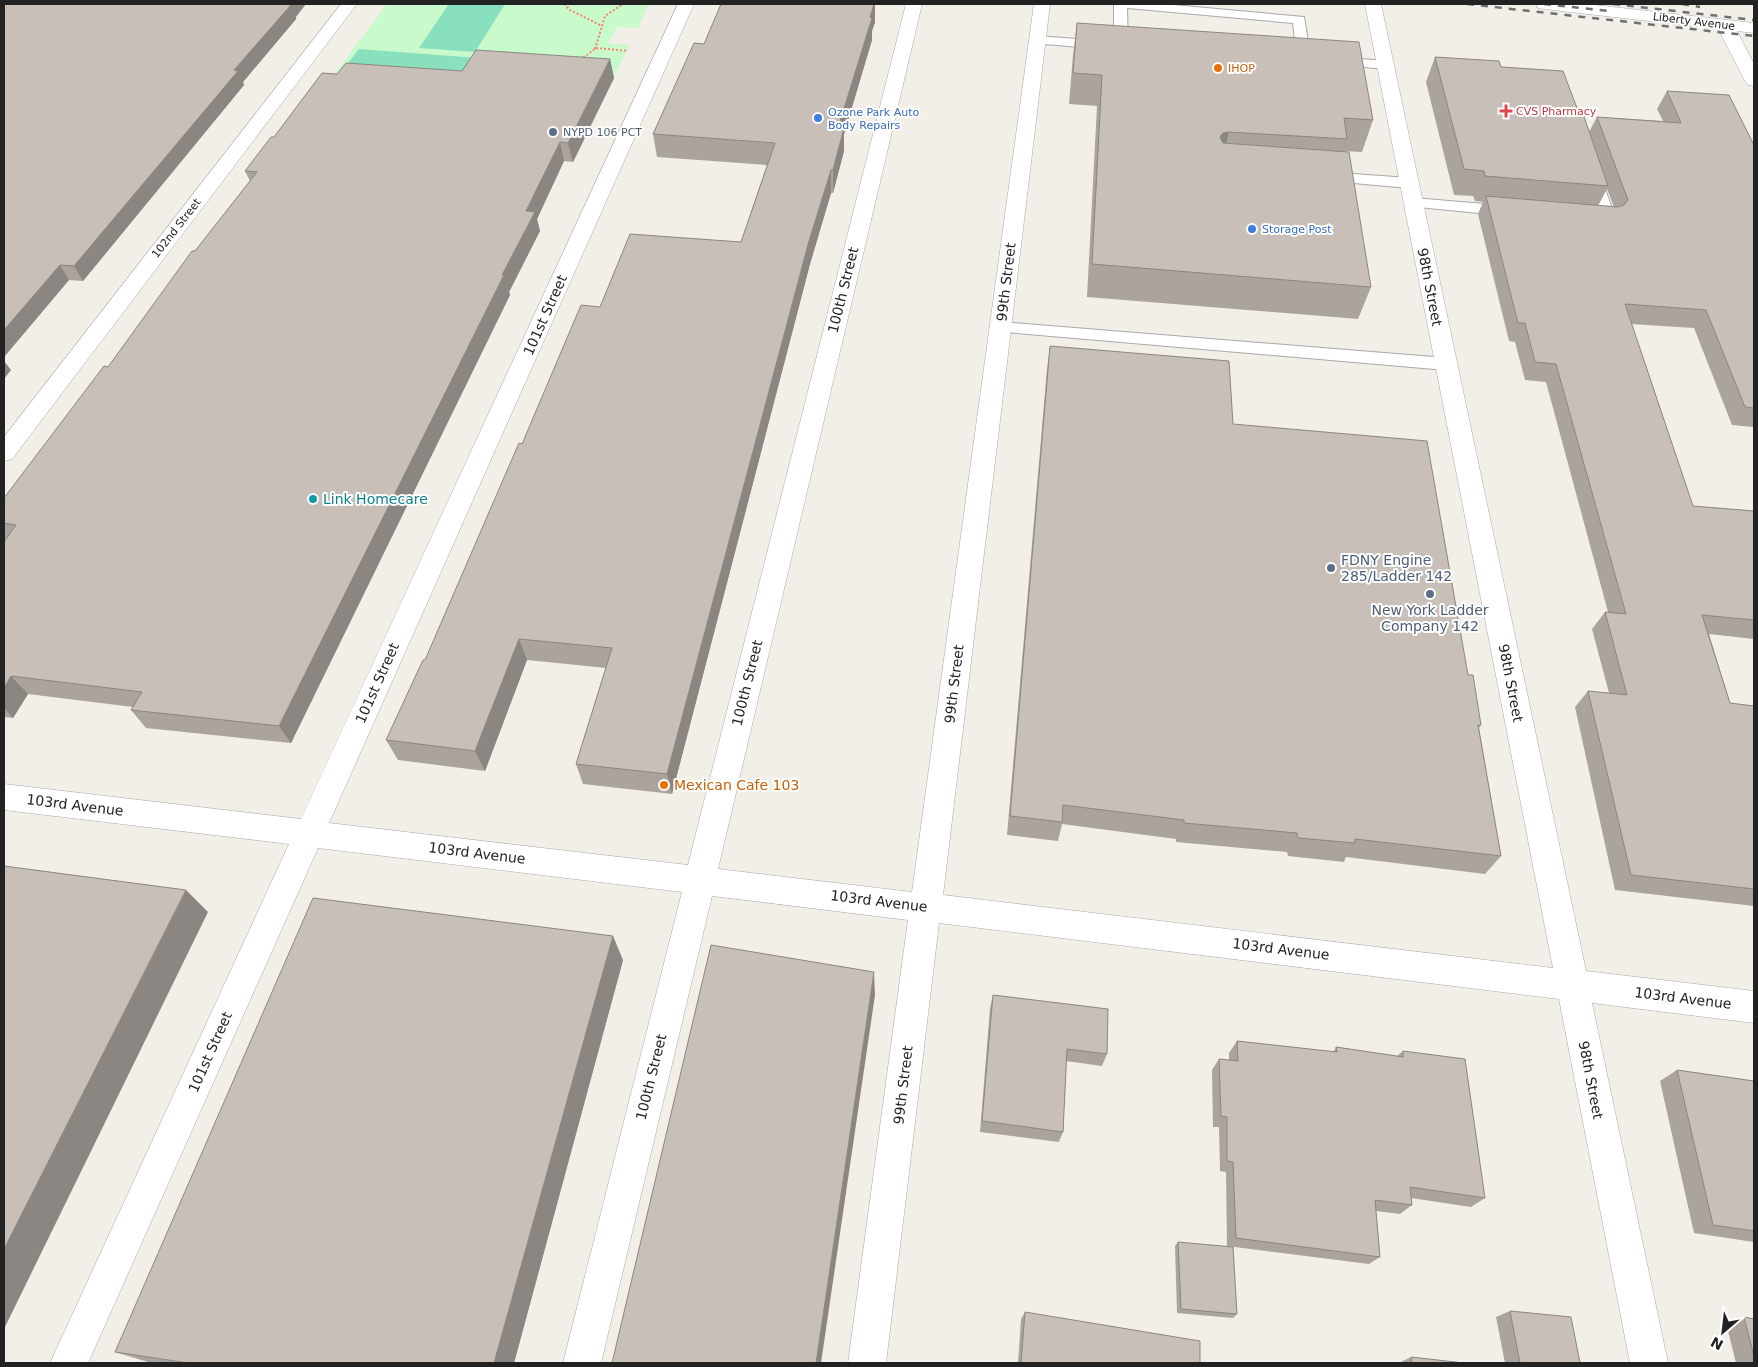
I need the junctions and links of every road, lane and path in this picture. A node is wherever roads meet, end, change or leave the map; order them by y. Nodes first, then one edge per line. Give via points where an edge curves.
1 (349, 4) edge
2 (564, 4) edge
3 (624, 4) edge
4 (686, 4) edge
5 (914, 4) edge
6 (1042, 4) edge
7 (1121, 4) edge
8 (1373, 4) edge
9 (1544, 4) edge
10 (1215, 8) edge
11 (1725, 25) junction
12 (602, 26) junction
13 (1754, 28) edge
14 (1214, 29) dead end
15 (1037, 40) junction
16 (594, 50) junction
17 (636, 51) dead end
18 (577, 62) edge
19 (1386, 65) junction
20 (1754, 81) edge
21 (1586, 157) edge
22 (1310, 176) edge
23 (1411, 193) junction
24 (1522, 212) edge
25 (1580, 216) edge
26 (1000, 327) junction
27 (1446, 364) junction
28 (4, 453) edge
29 (4, 797) edge
30 (309, 833) junction
31 (699, 879) junction
32 (926, 907) junction
33 (1572, 984) junction
34 (1754, 1007) edge
35 (69, 1363) edge
36 (582, 1363) edge
37 (867, 1363) edge
38 (1649, 1363) edge

1 - 28 street, 102nd Street
2 - 12 path
3 - 12 path via 605,16
4 - 30 street, 101st Street
5 - 31 street, 100th Street
6 - 15 street, 99th Street
7 - 10 lane
7 - 15 lane via 1125,46
8 - 19 street, 98th Street
9 - 11 street, Liberty Avenue
10 - 14 lane
10 - 19 lane via 1298,20 1299,59
11 - 13 street, Liberty Avenue
11 - 20 street
12 - 16 path
15 - 26 street, 99th Street
16 - 17 path
16 - 18 path
19 - 23 street, 98th Street
21 - 25 lane via 1608,219
22 - 23 lane
23 - 24 lane
23 - 27 street, 98th Street
26 - 27 lane
26 - 32 street, 99th Street
27 - 33 street, 98th Street
29 - 30 street, 103rd Avenue
30 - 31 street, 103rd Avenue
30 - 35 street, 101st Street
31 - 32 street, 103rd Avenue
31 - 36 street, 100th Street
32 - 33 street, 103rd Avenue
32 - 37 street, 99th Street
33 - 34 street, 103rd Avenue
33 - 38 street, 98th Street

